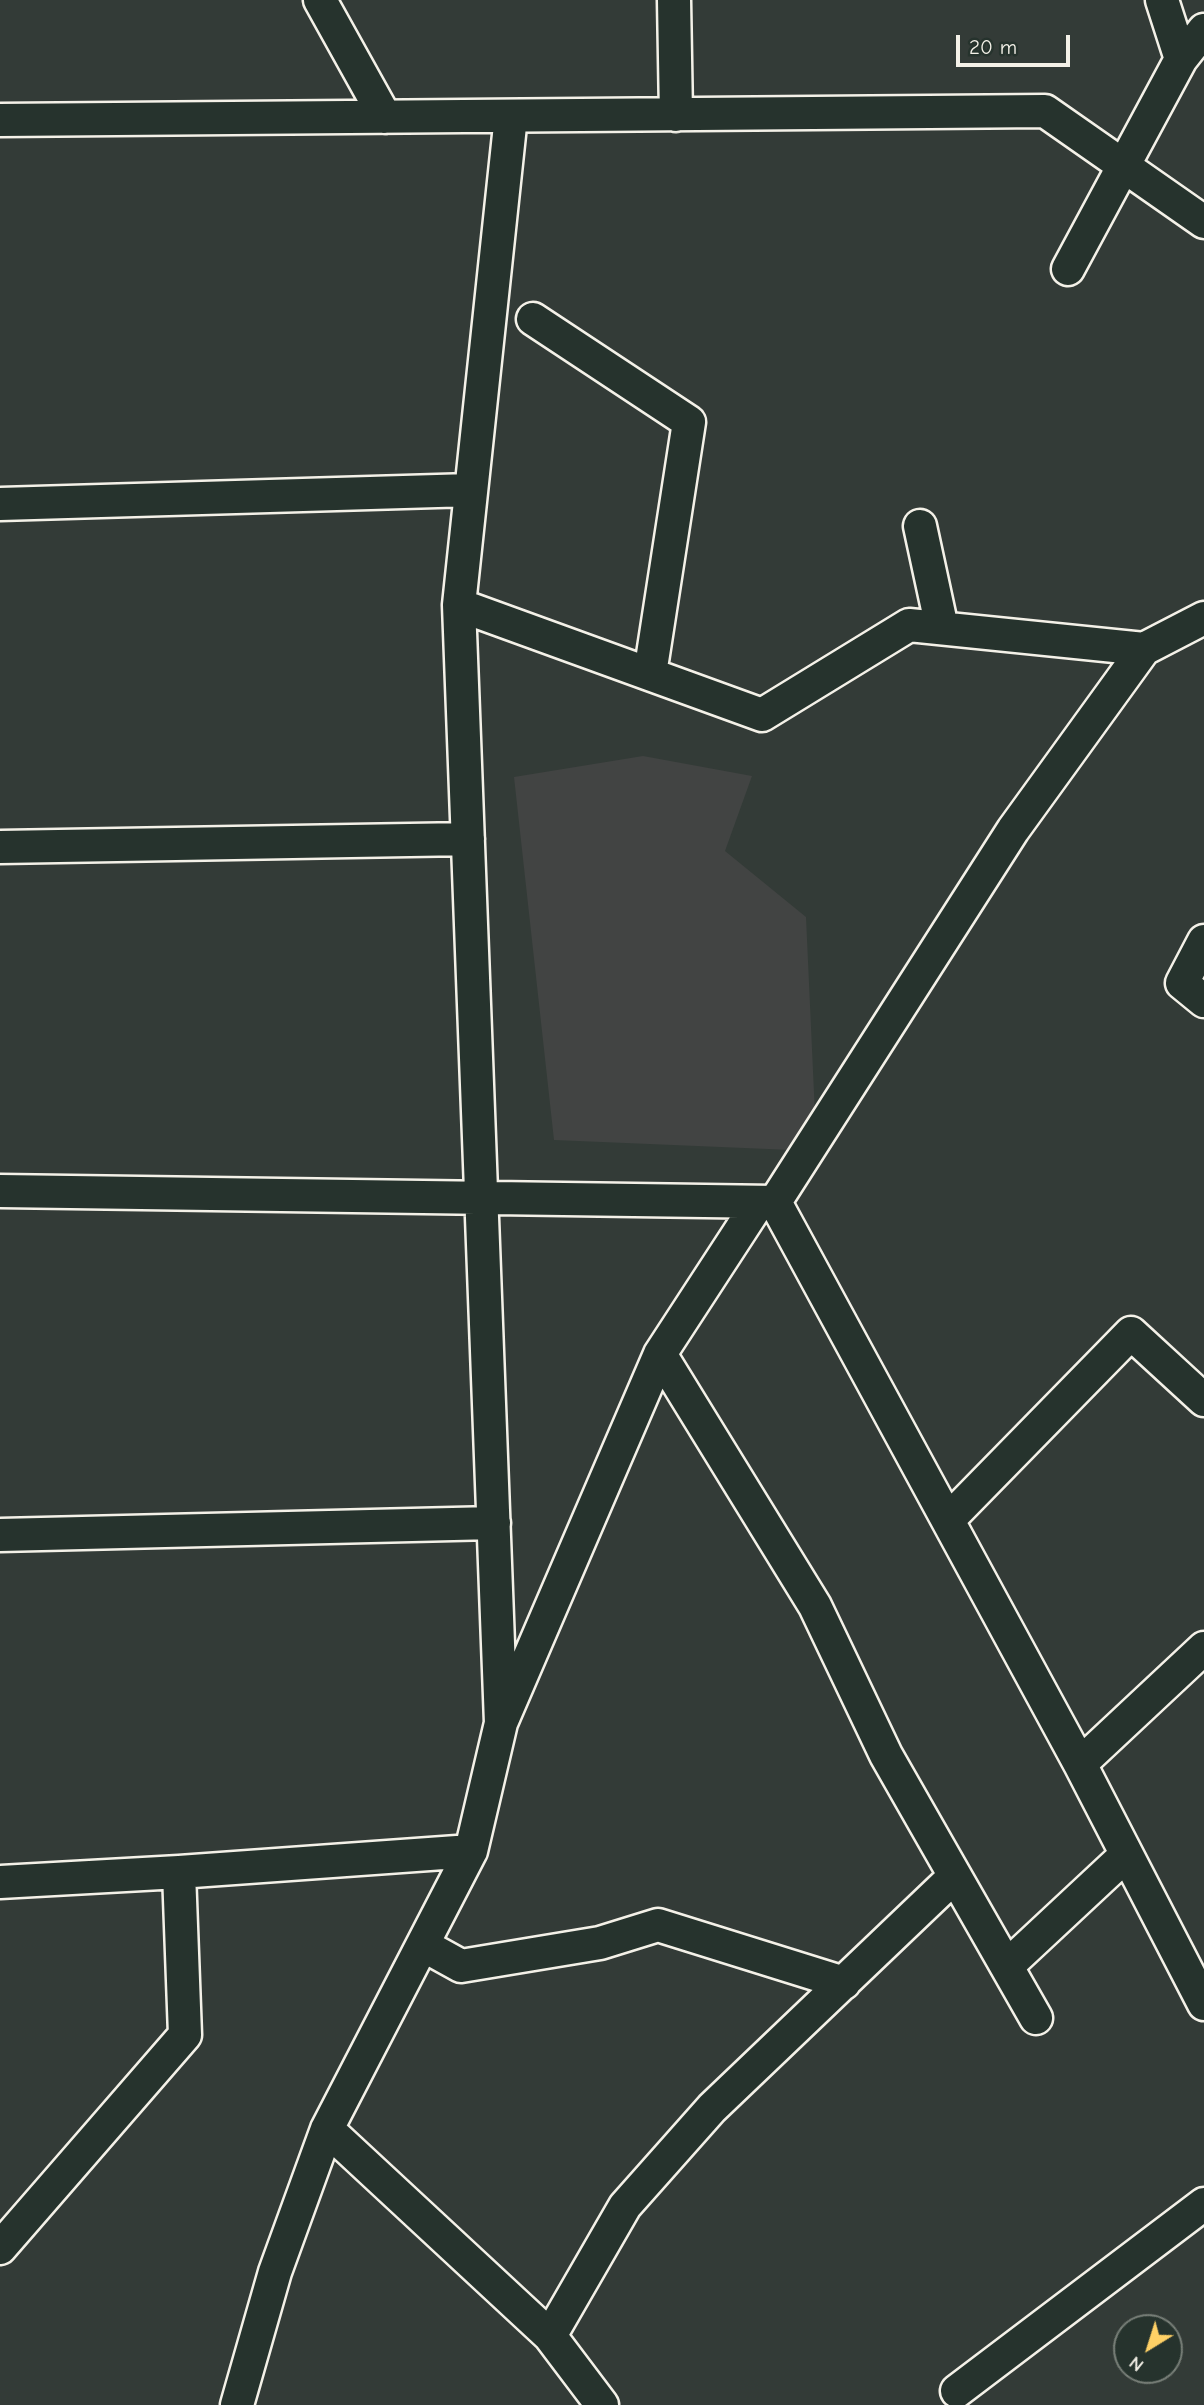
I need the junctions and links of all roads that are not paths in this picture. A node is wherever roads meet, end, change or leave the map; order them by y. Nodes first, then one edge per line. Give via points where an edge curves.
1 (320, 0) edge
2 (674, 0) edge
3 (1162, 0) edge
4 (1204, 30) edge
5 (1181, 59) junction
6 (676, 115) junction
7 (510, 116) junction
8 (385, 117) junction
9 (0, 120) edge
10 (1124, 164) junction
11 (1204, 222) edge
12 (1068, 269) dead end
13 (533, 318) dead end
14 (471, 490) junction
15 (0, 504) edge
16 (920, 526) dead end
17 (459, 605) junction
18 (1204, 618) edge
19 (942, 628) junction
20 (1144, 649) junction
21 (650, 674) junction
22 (468, 839) junction
23 (0, 847) edge
24 (1204, 941) edge
25 (1204, 1001) edge
26 (0, 1191) edge
27 (481, 1196) junction
28 (767, 1202) junction
29 (660, 1354) junction
30 (1204, 1400) edge
31 (948, 1520) junction
32 (494, 1523) junction
33 (0, 1535) edge
34 (1204, 1648) edge
35 (501, 1723) junction
36 (1080, 1764) junction
37 (471, 1852) junction
38 (1126, 1855) junction
39 (179, 1872) junction
40 (955, 1876) junction
41 (0, 1882) edge
42 (423, 1945) junction
43 (1007, 1966) junction
44 (844, 1983) junction
45 (1204, 2004) edge
46 (1036, 2018) dead end
47 (327, 2129) junction
48 (1204, 2204) edge
49 (0, 2248) edge
50 (550, 2336) junction
51 (957, 2391) dead end
52 (237, 2405) edge
53 (602, 2405) edge

1 - 8 street
2 - 6 street
3 - 5 street
4 - 5 street
5 - 10 street
6 - 7 street
6 - 10 street via 1045,111
7 - 8 street
7 - 14 street
8 - 9 street
10 - 11 street
10 - 12 street
13 - 21 street via 689,422
14 - 15 street
14 - 17 street
16 - 19 street
17 - 21 street
17 - 22 street
18 - 20 street
19 - 20 street
19 - 21 street via 909,625 762,715
20 - 28 street via 1013,830
22 - 23 street
22 - 27 street
24 - 25 street via 1182,983
26 - 27 street
27 - 28 street
27 - 32 street
28 - 29 street
28 - 31 street
29 - 35 street
29 - 40 street via 815,1606 886,1755
30 - 31 street via 1131,1333
31 - 36 street
32 - 33 street
32 - 35 street
34 - 36 street
35 - 37 street
36 - 38 street
37 - 39 street
37 - 42 street
38 - 43 street
38 - 45 street
39 - 41 street
39 - 49 street via 185,2035
40 - 43 street
40 - 44 street
42 - 44 street via 461,1966 600,1943 658,1925
42 - 47 street
43 - 46 street
44 - 50 street via 712,2108 625,2206
47 - 50 street
47 - 52 street via 275,2272
48 - 51 street
50 - 53 street

